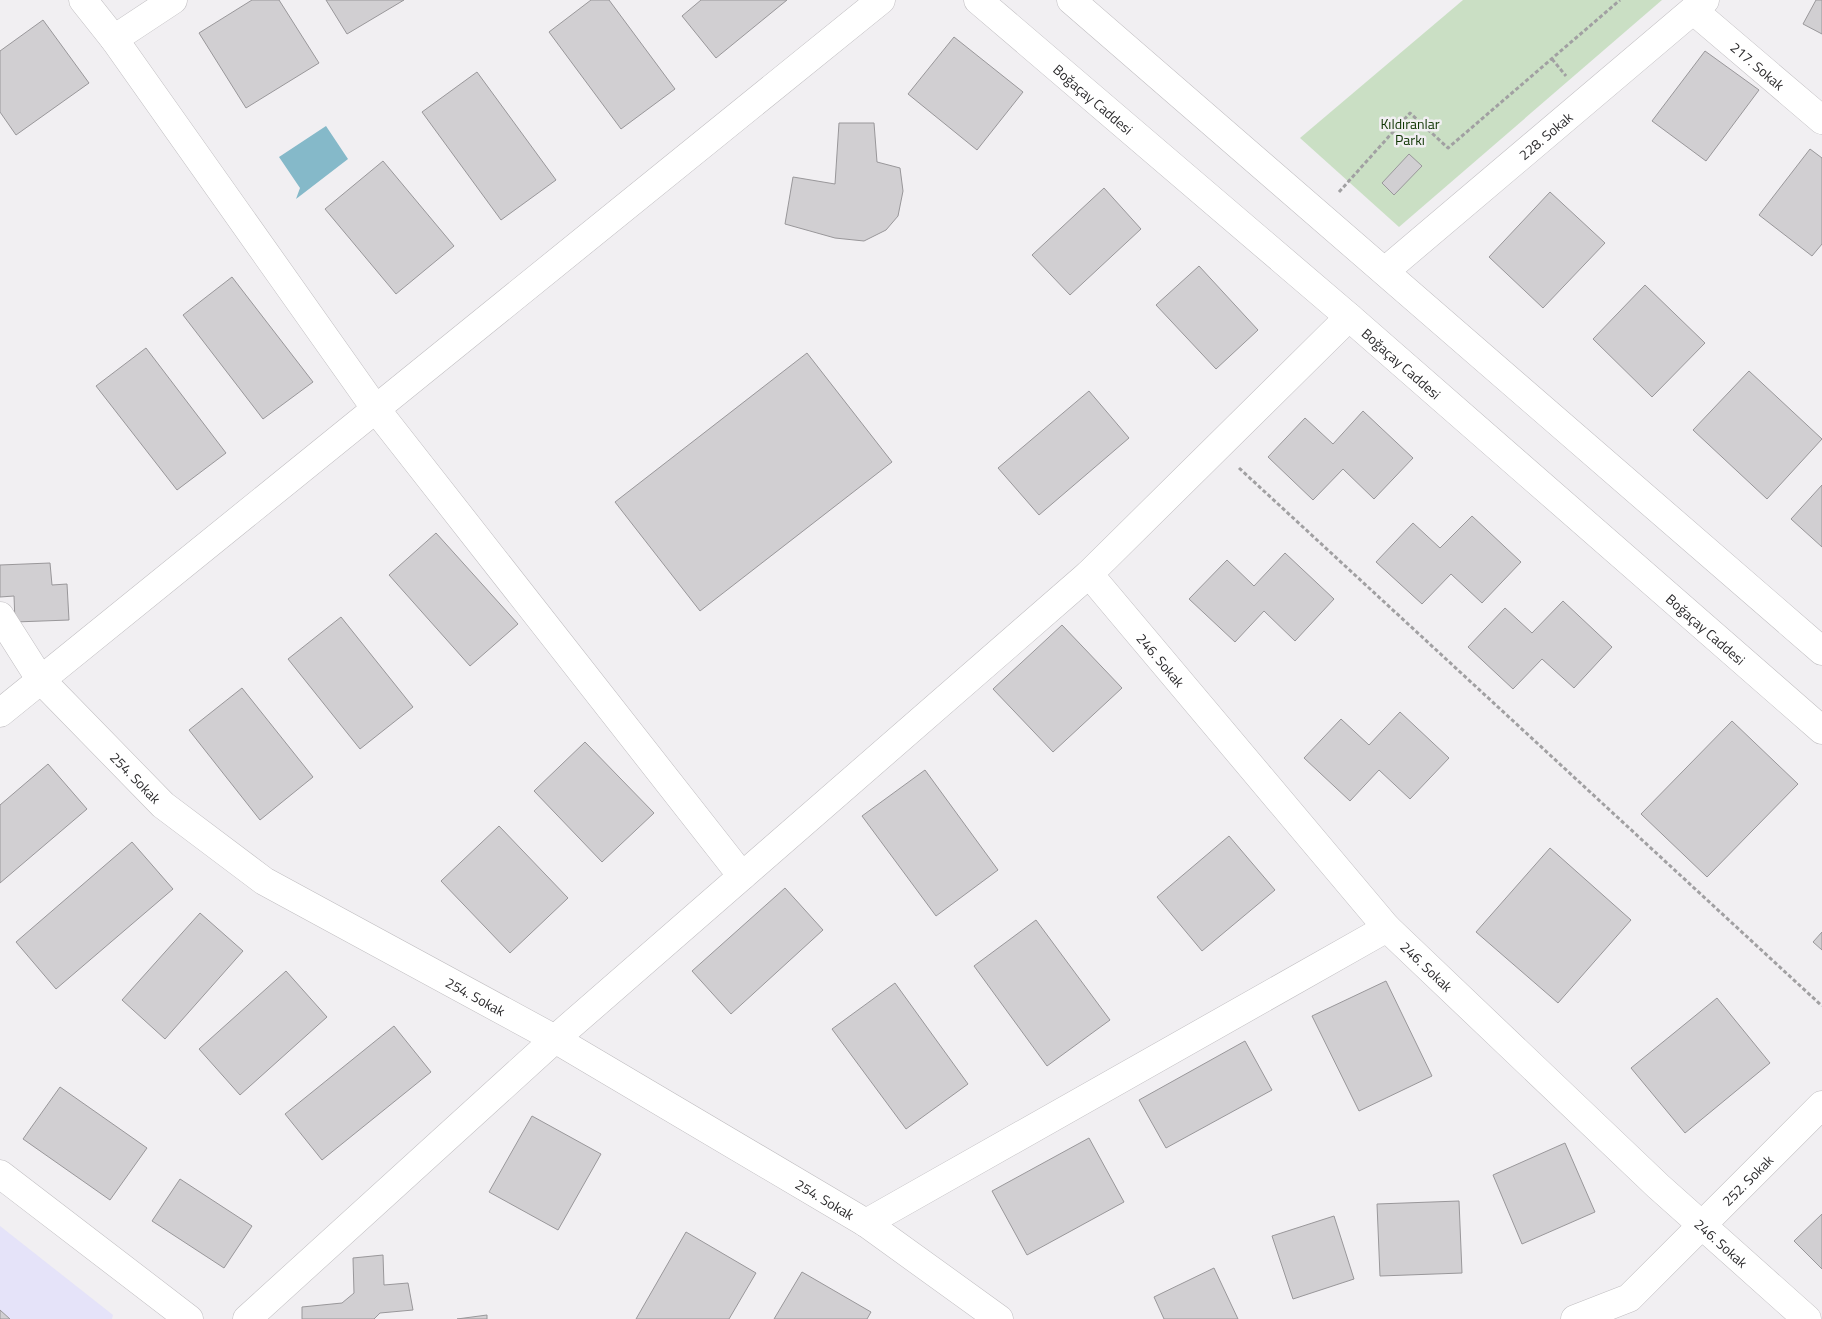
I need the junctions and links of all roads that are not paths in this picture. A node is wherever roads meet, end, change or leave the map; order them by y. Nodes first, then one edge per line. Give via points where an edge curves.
1 (83, 0) edge
2 (173, 0) edge
3 (881, 0) edge
4 (978, 0) edge
5 (1071, 0) edge
6 (1700, 6) edge
7 (114, 39) junction
8 (1822, 120) edge
9 (1385, 271) junction
10 (1349, 317) junction
11 (375, 408) junction
12 (1089, 574) junction
13 (0, 616) edge
14 (1822, 650) edge
15 (40, 679) junction
16 (0, 713) edge
17 (1822, 730) edge
18 (742, 876) junction
19 (1386, 928) junction
20 (555, 1039) junction
21 (1822, 1106) edge
22 (0, 1174) edge
23 (866, 1223) junction
24 (1704, 1225) junction
25 (189, 1319) edge
26 (247, 1319) edge
27 (999, 1319) edge
28 (1574, 1319) edge
29 (1807, 1319) edge

1 - 7 street
2 - 7 street
3 - 11 street
4 - 10 street, Boğaçay Caddesi
5 - 9 street
6 - 8 street, 217. Sokak
6 - 9 street, 228. Sokak
7 - 11 street
9 - 14 street
10 - 12 street
10 - 17 street, Boğaçay Caddesi
11 - 15 street
11 - 18 street
12 - 18 street
12 - 19 street, 246. Sokak
13 - 15 street, 254. Sokak
15 - 16 street
15 - 20 street, 254. Sokak via 163,805 264,881
18 - 20 street
19 - 23 street
19 - 24 street, 246. Sokak via 1658,1186
20 - 23 street, 254. Sokak
20 - 26 street
21 - 24 street, 252. Sokak
22 - 25 street
23 - 27 street, 254. Sokak
24 - 28 street, 252. Sokak via 1629,1298
24 - 29 street, 246. Sokak

